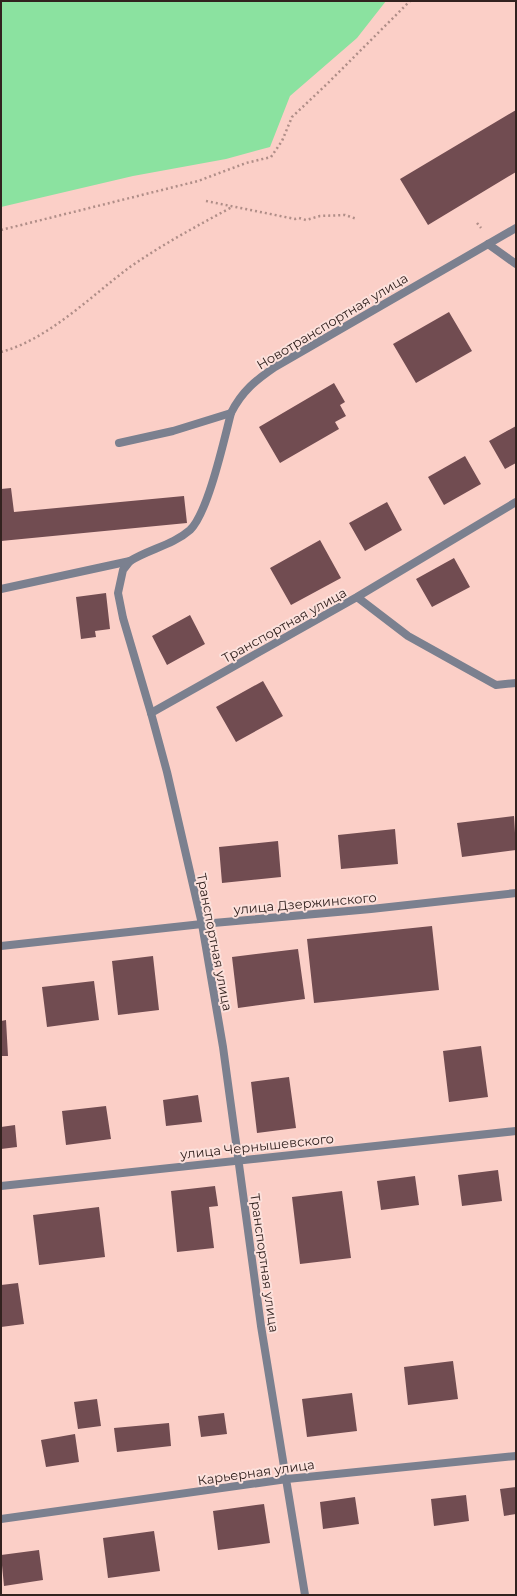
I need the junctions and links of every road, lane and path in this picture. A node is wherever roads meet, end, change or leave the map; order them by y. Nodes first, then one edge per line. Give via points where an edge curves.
1 (410, 1) edge
2 (206, 201) dead end
3 (232, 207) dead end
4 (358, 219) dead end
5 (516, 228) edge
6 (1, 230) edge
7 (488, 244) junction
8 (516, 264) edge
9 (1, 352) edge
10 (231, 413) junction
11 (119, 443) dead end
12 (516, 502) edge
13 (130, 560) junction
14 (1, 589) edge
15 (357, 598) junction
16 (516, 682) edge
17 (151, 714) junction
18 (516, 893) edge
19 (202, 924) junction
20 (1, 946) edge
21 (516, 1131) edge
22 (238, 1160) junction
23 (1, 1186) edge
24 (516, 1456) edge
25 (287, 1479) junction
26 (1, 1519) edge
27 (305, 1595) edge

1 - 6 path via 292,117 282,142 271,157 246,163 198,181
2 - 4 path via 295,219 345,215
3 - 9 path via 164,245 51,328
5 - 7 street, Новотранспортная улица
7 - 8 street
7 - 10 street, Новотранспортная улица via 275,367 254,381
10 - 11 street via 173,431
10 - 13 street, Новотранспортная улица via 206,503 197,522 177,538
12 - 15 street, Транспортная улица
13 - 14 street, Новотранспортная улица
13 - 17 street via 123,570 118,593
15 - 16 street via 408,636 496,685
15 - 17 street, Транспортная улица
17 - 19 street, Транспортная улица
18 - 19 street, улица Дзержинского
19 - 20 street, улица Дзержинского
19 - 22 street, Транспортная улица
21 - 22 street, улица Чернышевского
22 - 23 street, улица Чернышевского
22 - 25 street, Транспортная улица via 261,1326
24 - 25 street, Карьерная улица
25 - 26 street, Карьерная улица
25 - 27 street, Транспортная улица

